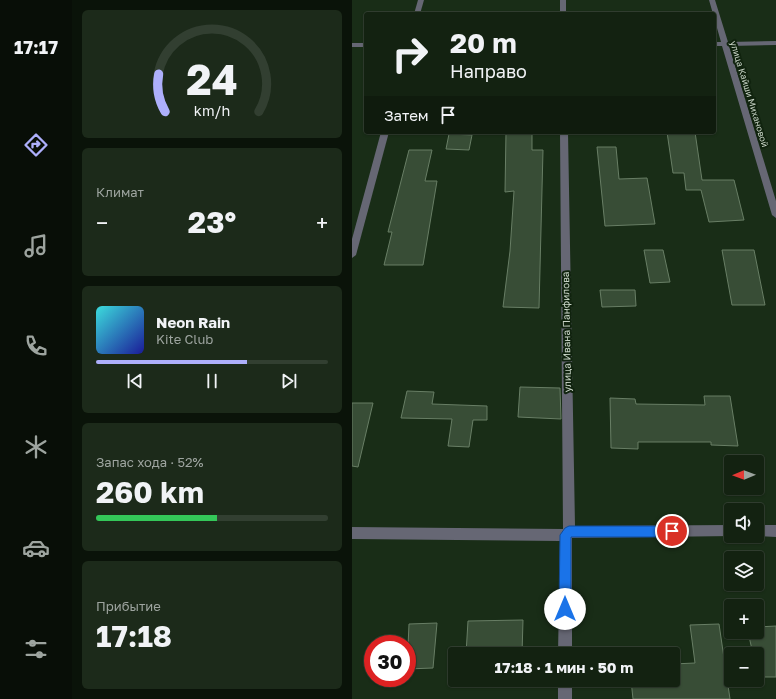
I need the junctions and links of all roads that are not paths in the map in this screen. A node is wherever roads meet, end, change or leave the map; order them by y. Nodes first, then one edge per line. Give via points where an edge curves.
1 (421, 0) edge
2 (563, 0) edge
3 (712, 0) edge
4 (418, 12) edge
5 (563, 12) edge
6 (715, 12) edge
7 (716, 15) edge
8 (776, 43) edge
9 (716, 44) edge
10 (724, 44) junction
11 (364, 45) edge
12 (352, 46) edge
13 (384, 134) edge
14 (564, 134) edge
15 (776, 215) edge
16 (352, 255) edge
17 (724, 531) edge
18 (764, 531) edge
19 (776, 531) edge
20 (352, 533) edge
21 (567, 533) junction
22 (565, 647) edge
23 (565, 687) edge
24 (565, 699) edge

1 - 4 street
2 - 5 street
3 - 6 street, улица Кайши Михановой
7 - 10 street, улица Кайши Михановой
8 - 10 street
9 - 10 street
10 - 15 street, улица Кайши Михановой
11 - 12 street
13 - 16 street
14 - 21 street, улица Ивана Панфилова
17 - 21 street
18 - 19 street
20 - 21 street
21 - 22 street, улица Ивана Панфилова
23 - 24 street

